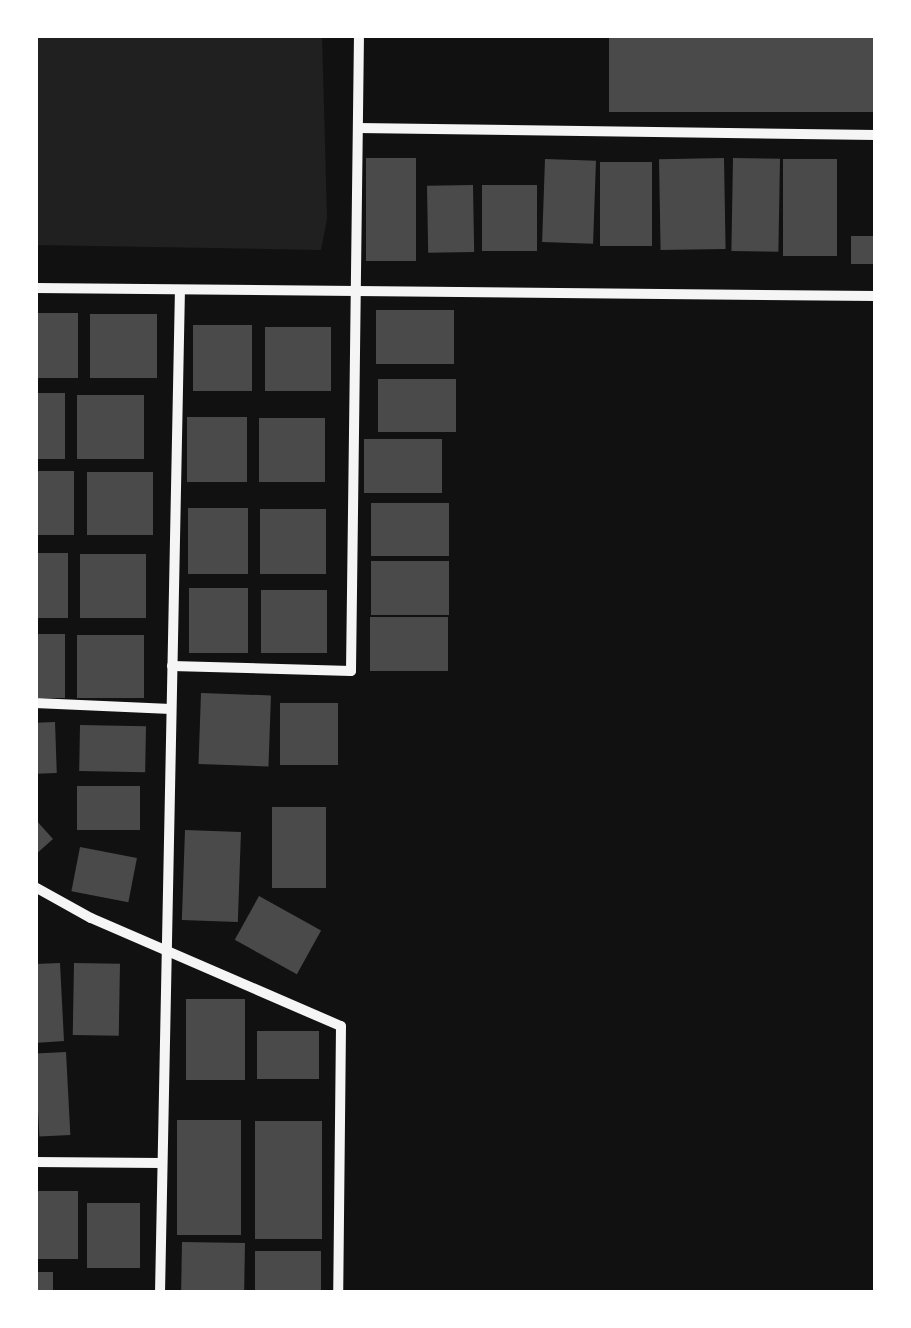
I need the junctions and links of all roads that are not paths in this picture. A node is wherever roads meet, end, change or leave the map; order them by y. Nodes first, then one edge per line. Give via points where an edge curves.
1 (359, 35) edge
2 (358, 128) junction
3 (876, 135) edge
4 (35, 288) edge
5 (180, 291) junction
6 (357, 293) junction
7 (876, 296) edge
8 (172, 666) junction
9 (35, 703) edge
10 (171, 709) junction
11 (35, 886) edge
12 (165, 948) junction
13 (35, 1162) edge
14 (161, 1163) junction
15 (160, 1293) edge
16 (338, 1293) edge

1 - 2 street
2 - 3 street
2 - 6 street
4 - 5 street
5 - 6 street
5 - 8 street
6 - 7 street
6 - 8 street via 351,671
8 - 10 street
9 - 10 street
10 - 12 street
11 - 12 street
12 - 14 street
12 - 16 street via 340,1026
13 - 14 street
14 - 15 street

